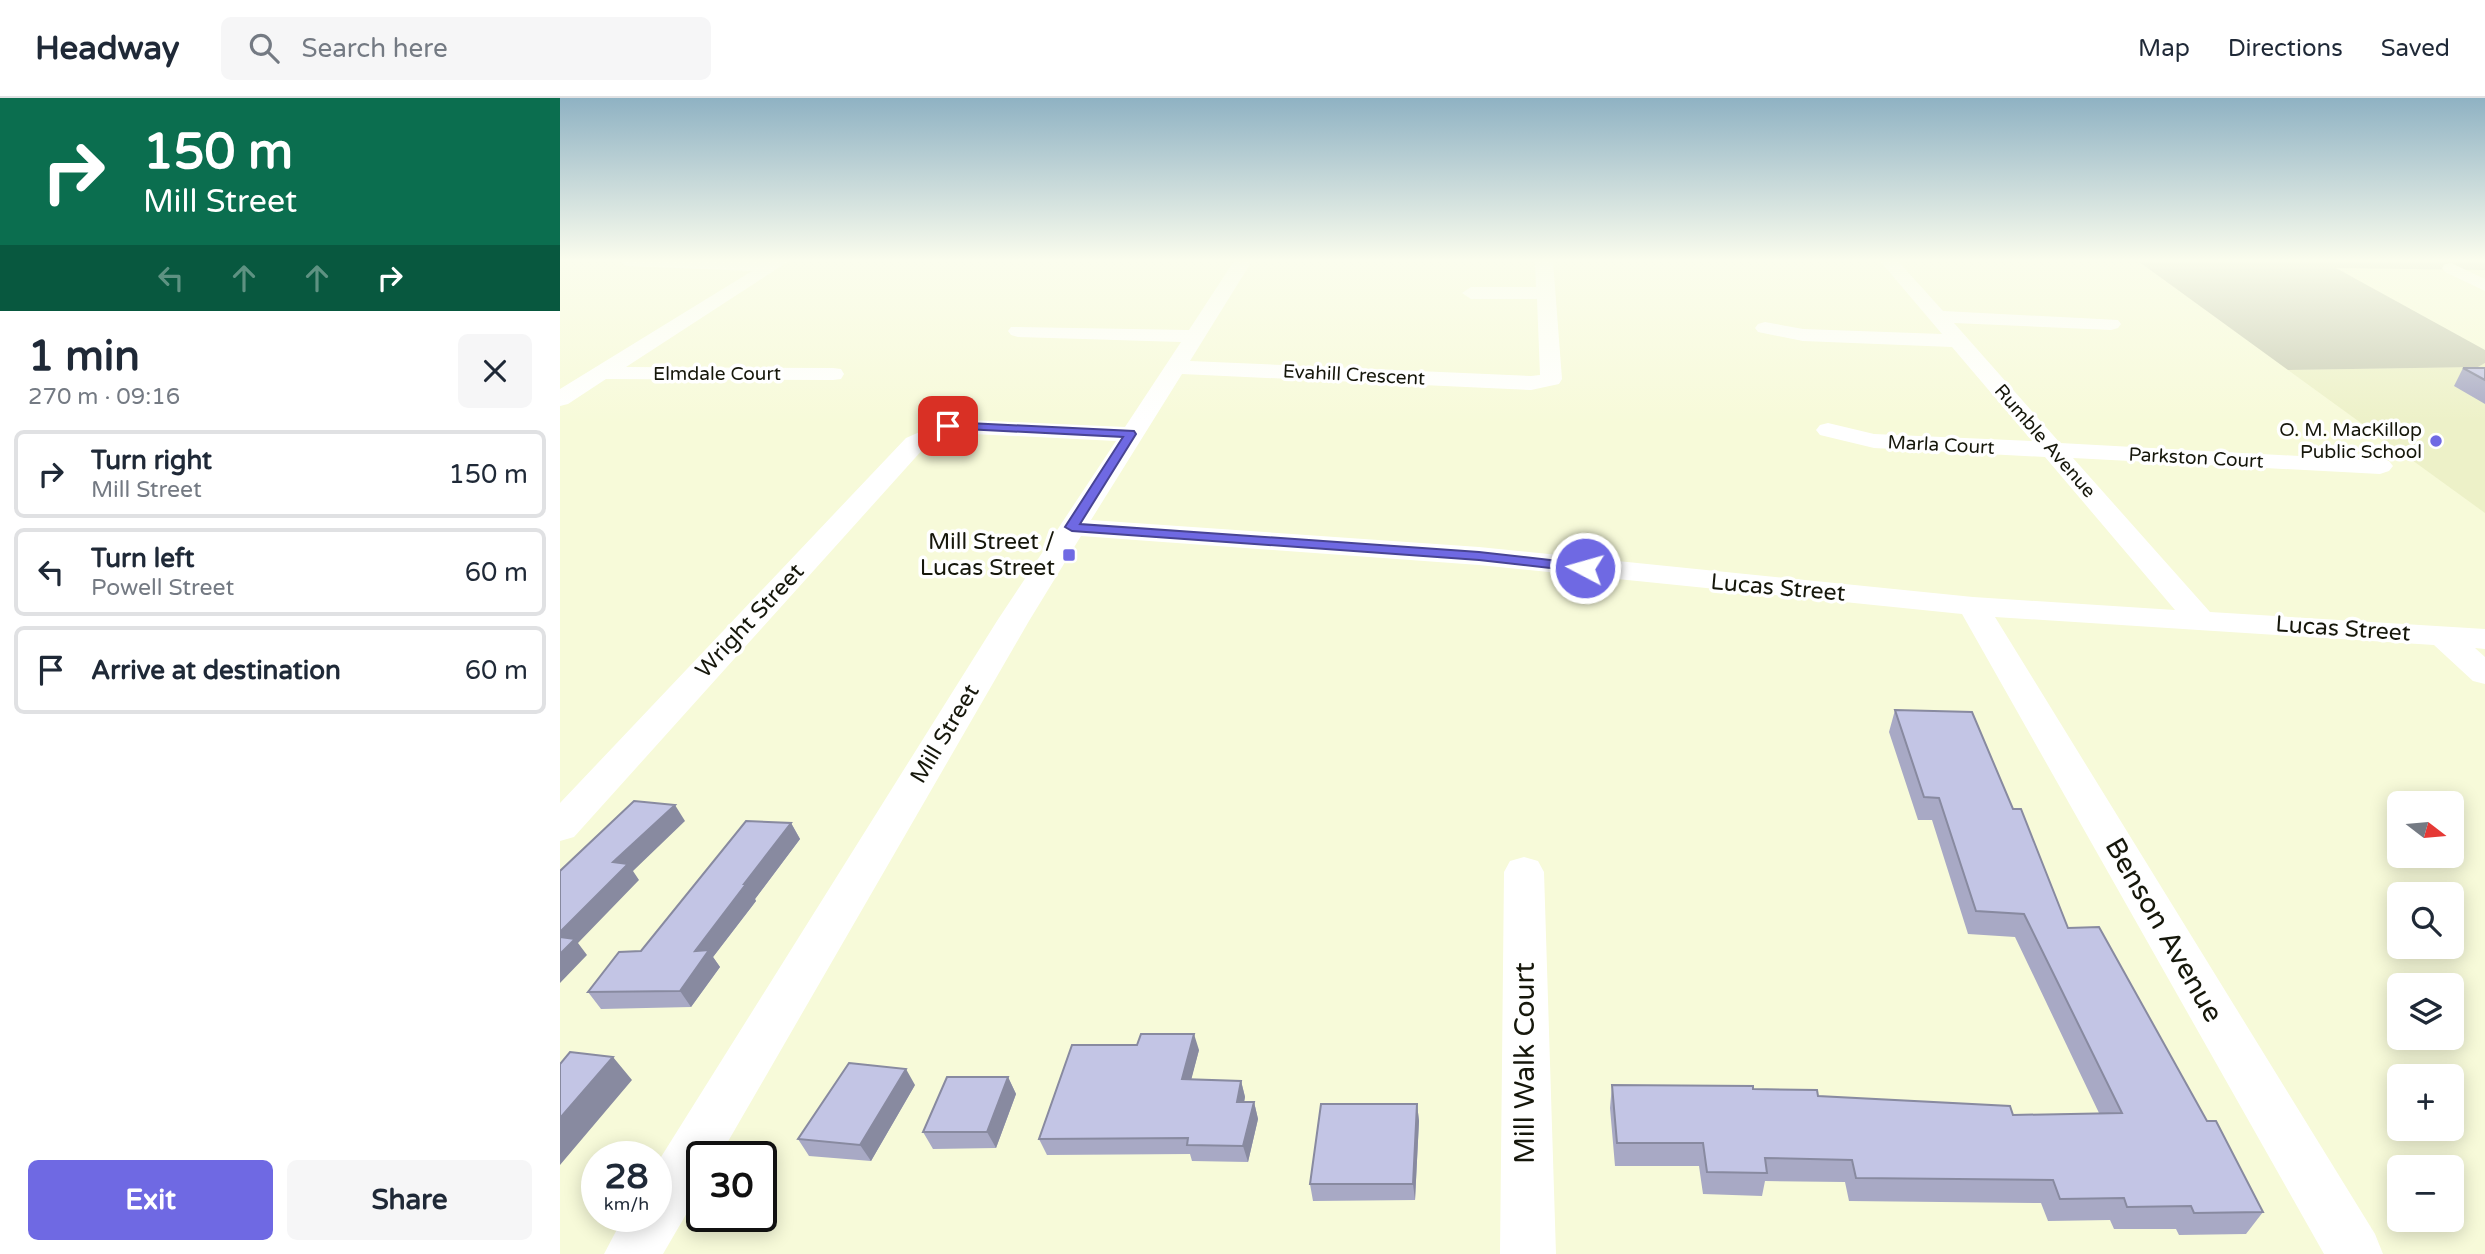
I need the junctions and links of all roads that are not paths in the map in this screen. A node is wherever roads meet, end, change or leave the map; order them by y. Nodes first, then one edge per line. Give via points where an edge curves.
1 (693, 315) edge
2 (1209, 315) edge
3 (1546, 315) edge
4 (1938, 317) joint
5 (2111, 324) dead end
6 (1765, 328) dead end
7 (1018, 331) dead end
8 (1197, 335) junction
9 (1957, 341) junction
10 (1177, 367) junction
11 (601, 373) junction
12 (833, 374) dead end
13 (560, 398) edge
14 (1828, 430) dead end
15 (1130, 434) junction
16 (2054, 451) junction
17 (2380, 466) dead end
18 (1072, 527) junction
19 (1973, 606) junction
20 (2200, 621) junction
21 (2442, 636) junction
22 (2485, 639) edge
23 (2485, 674) edge
24 (575, 795) edge
25 (560, 827) edge
26 (1524, 872) dead end
27 (672, 1189) edge
28 (646, 1232) edge
29 (632, 1254) edge
30 (1528, 1254) edge
31 (2355, 1254) edge

1 - 11 street
2 - 8 street, Mill Street
3 - 10 street, Evahill Crescent via 1550,379 1531,383
4 - 5 street
4 - 9 street, Rumble Avenue
6 - 9 street via 1803,335
7 - 8 street
8 - 10 street, Mill Street
9 - 16 street, Rumble Avenue
10 - 15 street, Mill Street
11 - 12 street, Elmdale Court
11 - 13 street
14 - 16 street, Marla Court via 1874,441
15 - 18 street, Mill Street
15 - 24 street, Wright Street via 948,426 915,443
16 - 17 street, Parkston Court
16 - 20 street, Rumble Avenue
18 - 19 street, Lucas Street via 1479,556
18 - 27 street, Mill Street
19 - 20 street, Lucas Street
19 - 31 street, Benson Avenue
20 - 21 street, Lucas Street
21 - 22 street, Lucas Street
21 - 23 street
24 - 25 street, Wright Street
26 - 30 street, Mill Walk Court
28 - 29 street, Mill Street

